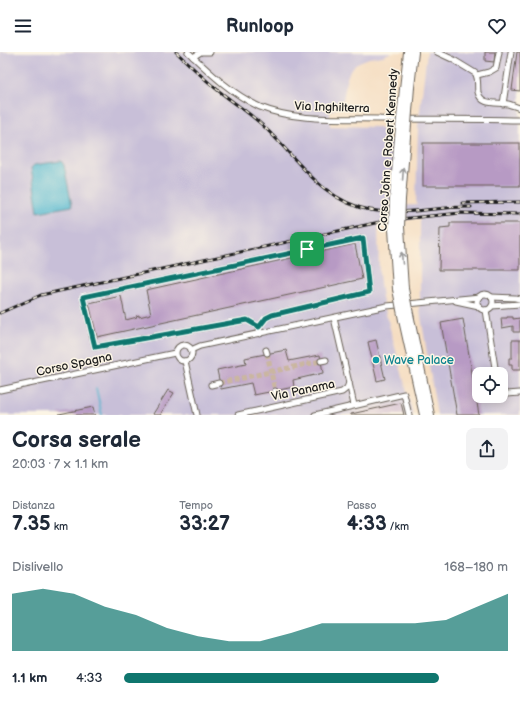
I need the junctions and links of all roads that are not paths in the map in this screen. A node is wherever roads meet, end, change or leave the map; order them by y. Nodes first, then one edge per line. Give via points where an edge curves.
1 (188, 52) edge
2 (210, 52) edge
3 (408, 52) edge
4 (414, 52) edge
5 (437, 52) edge
6 (498, 52) edge
7 (511, 52) edge
8 (193, 57) junction
9 (477, 75) junction
10 (407, 88) junction
11 (503, 104) junction
12 (520, 108) edge
13 (520, 120) edge
14 (480, 297) junction
15 (491, 297) junction
16 (520, 299) edge
17 (451, 300) junction
18 (520, 304) edge
19 (479, 306) junction
20 (492, 306) junction
21 (486, 310) junction
22 (334, 318) junction
23 (406, 320) junction
24 (259, 327) junction
25 (260, 334) junction
26 (191, 350) junction
27 (175, 353) junction
28 (185, 361) junction
29 (495, 367) edge
30 (219, 383) tunnel mouth
31 (349, 383) junction
32 (211, 385) dead end
33 (0, 390) edge
34 (520, 393) edge
35 (508, 394) edge
36 (354, 406) junction
37 (197, 415) edge
38 (238, 415) edge
39 (315, 415) edge
40 (409, 415) edge
41 (424, 415) edge
42 (430, 415) edge

1 - 8 street, Via Inghilterra
2 - 8 street via 201,52
3 - 10 highway, Corso John e Robert Kennedy
4 - 10 highway, Corso John e Robert Kennedy
5 - 9 street
6 - 9 street via 496,68
7 - 11 street
8 - 13 street, Via Inghilterra via 238,95 260,107 286,115 330,118
9 - 11 street via 480,97 486,103
10 - 23 highway, Corso John e Robert Kennedy, bridge via 396,228
11 - 12 street
14 - 15 street, Corso Spagna via 484,294
14 - 17 street, Corso Spagna
14 - 19 street
15 - 16 street, Corso Spagna
15 - 20 street
17 - 19 street, Corso Spagna
17 - 22 street, Corso Spagna via 387,306
18 - 20 street
19 - 21 street, Corso Spagna
20 - 21 street
21 - 29 street
22 - 25 street, Corso Spagna
22 - 31 street, Via Panama
23 - 41 highway, Corso John e Robert Kennedy
23 - 42 highway, Corso John e Robert Kennedy
24 - 24 street via 272,315 369,292 363,238 83,297 95,347 247,320
24 - 25 street
25 - 26 street, Corso Spagna
26 - 27 street, Corso Spagna via 186,345 181,345
26 - 28 street via 190,358
27 - 28 street via 179,360
27 - 33 street, Corso Spagna
28 - 37 street
30 - 32 street
31 - 36 street
31 - 38 street, Via Panama via 342,392
34 - 35 street
36 - 39 street
36 - 40 street via 404,394

